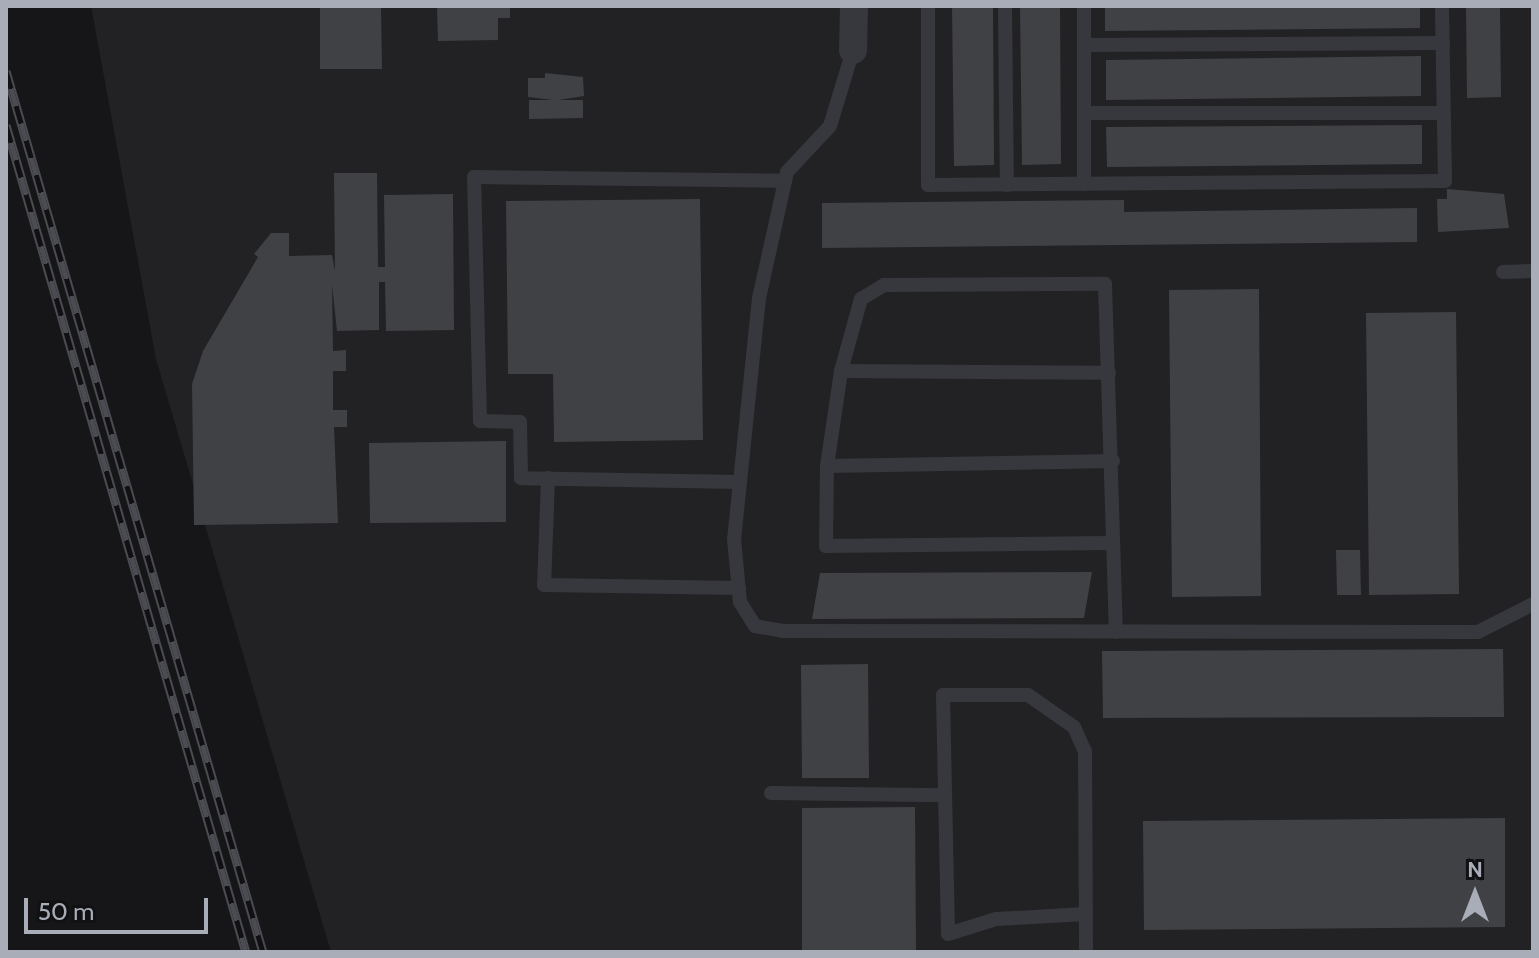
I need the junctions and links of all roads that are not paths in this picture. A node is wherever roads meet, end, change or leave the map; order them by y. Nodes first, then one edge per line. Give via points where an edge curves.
1 (854, 6) edge
2 (928, 6) edge
3 (1005, 6) edge
4 (1084, 6) edge
5 (1442, 6) edge
6 (1443, 43) junction
7 (1084, 45) junction
8 (853, 50) joint
9 (1084, 113) junction
10 (1444, 113) junction
11 (785, 181) junction
12 (1084, 184) junction
13 (1007, 185) junction
14 (1533, 271) edge
15 (1503, 272) dead end
16 (841, 371) junction
17 (1109, 373) junction
18 (1113, 461) junction
19 (827, 466) junction
20 (548, 478) junction
21 (740, 482) junction
22 (1111, 543) junction
23 (739, 588) junction
24 (1533, 604) edge
25 (1116, 632) junction
26 (771, 793) dead end
27 (945, 795) junction
28 (1086, 914) junction
29 (1086, 952) edge

1 - 8 street
2 - 13 lane via 928,185
3 - 13 lane
4 - 7 lane
5 - 6 lane
6 - 7 lane
6 - 10 lane
7 - 9 lane
8 - 11 lane via 830,126
9 - 10 lane
9 - 12 lane
10 - 12 lane via 1445,181
11 - 20 lane via 474,177 480,421 520,422 521,478
11 - 21 lane via 759,298
12 - 13 lane
14 - 15 lane
16 - 17 lane
16 - 17 lane via 861,299 884,285 1105,284
16 - 19 lane
17 - 18 lane
18 - 19 lane
18 - 22 lane
19 - 22 lane via 826,546
20 - 21 lane
20 - 23 lane via 544,585
21 - 23 lane via 734,539
22 - 25 lane
23 - 25 lane via 740,602 755,626 782,631
24 - 25 lane via 1478,632
26 - 27 lane
27 - 28 lane via 948,934 996,919
27 - 28 lane via 943,695 1028,695 1074,727 1085,752
28 - 29 lane

